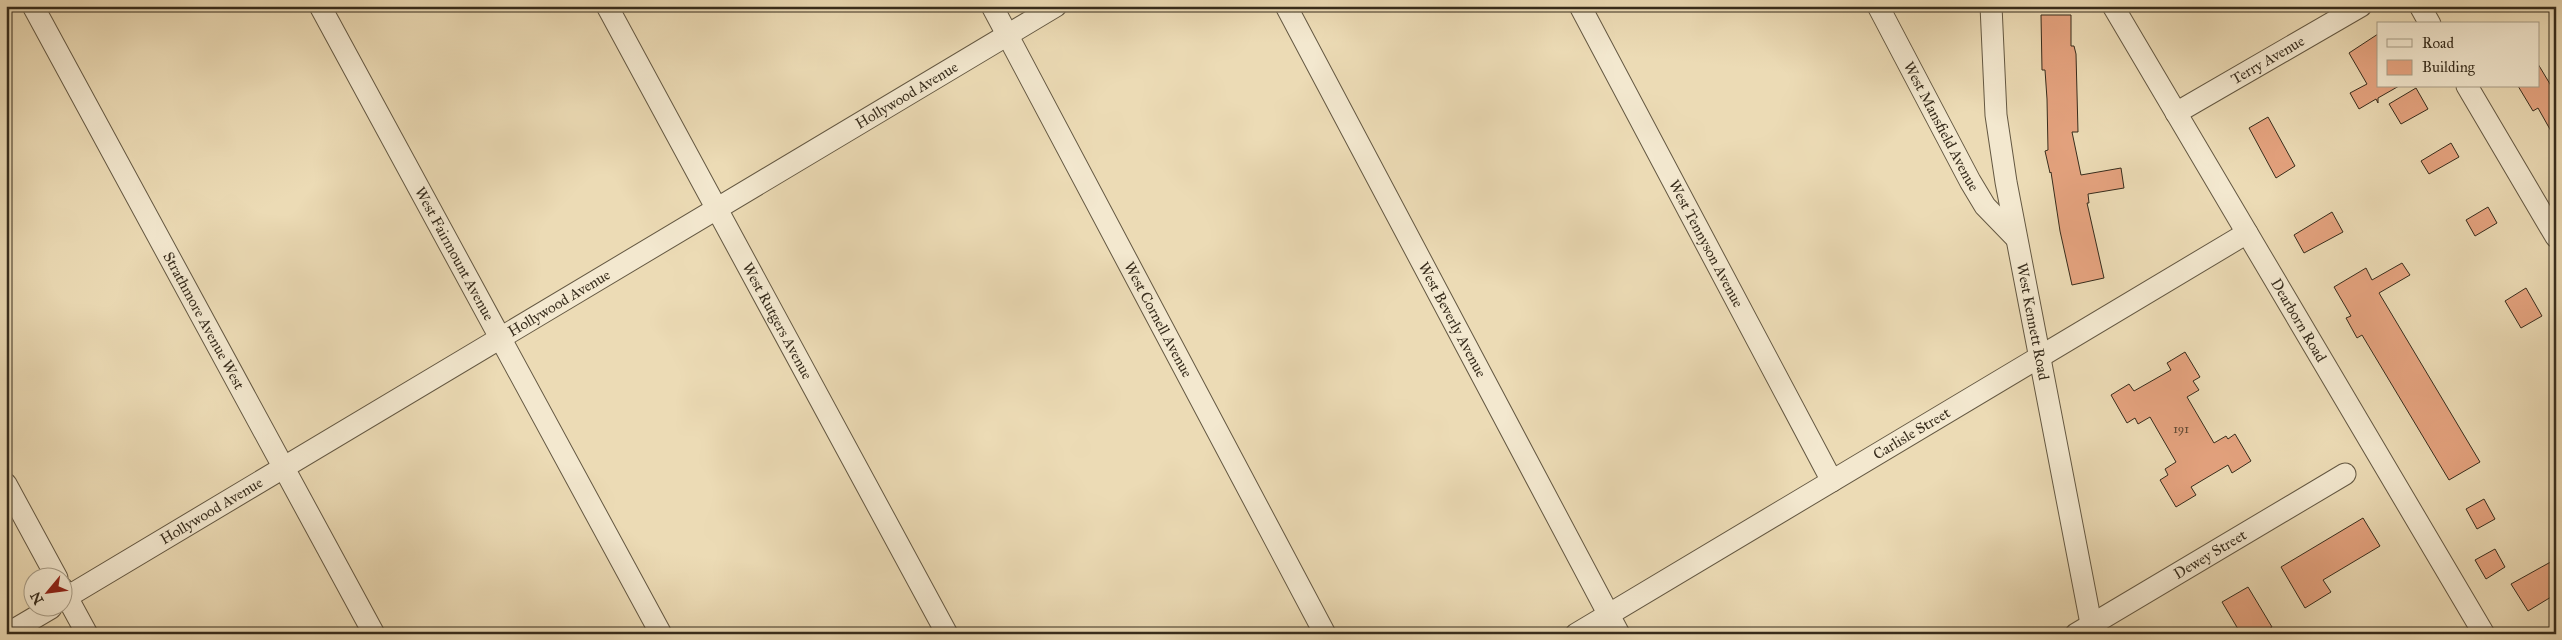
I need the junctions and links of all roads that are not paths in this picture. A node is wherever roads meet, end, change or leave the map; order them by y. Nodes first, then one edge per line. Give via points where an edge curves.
1 (33, 6) edge
2 (320, 6) edge
3 (607, 6) edge
4 (992, 6) edge
5 (1056, 6) edge
6 (1286, 6) edge
7 (1580, 6) edge
8 (1878, 6) edge
9 (1991, 6) edge
10 (2113, 6) edge
11 (2361, 6) edge
12 (2420, 6) edge
13 (2429, 22) edge
14 (1007, 36) junction
15 (2468, 88) edge
16 (2176, 113) junction
17 (717, 209) junction
18 (2247, 233) junction
19 (2556, 237) edge
20 (2016, 238) junction
21 (501, 338) junction
22 (2039, 357) junction
23 (284, 468) junction
24 (2345, 474) dead end
25 (1832, 481) junction
26 (6, 484) edge
27 (52, 568) edge
28 (72, 592) edge
29 (72, 613) edge
30 (1609, 614) junction
31 (31, 618) edge
32 (2087, 631) edge
33 (7, 634) edge
34 (87, 634) edge
35 (374, 634) edge
36 (660, 634) edge
37 (947, 634) edge
38 (1325, 634) edge
39 (1576, 634) edge
40 (1619, 634) edge
41 (2484, 634) edge

1 - 23 street, Strathmore Avenue West
2 - 21 street, West Fairmount Avenue
3 - 17 street, West Rutgers Avenue
4 - 14 street, West Cornell Avenue
5 - 14 street, Hollywood Avenue
6 - 30 street, West Beverly Avenue
7 - 25 street, West Tennyson Avenue
8 - 20 street, West Mansfield Avenue via 1970,181 1985,206
9 - 20 street, West Kennett Road via 1996,115
10 - 16 street, Dearborn Road
11 - 16 street, Terry Avenue
12 - 13 street
14 - 17 street, Hollywood Avenue
14 - 38 street, West Cornell Avenue
15 - 19 street
16 - 18 street, Dearborn Road
17 - 21 street, Hollywood Avenue
17 - 37 street, West Rutgers Avenue
18 - 22 street, Carlisle Street
18 - 41 street, Dearborn Road
20 - 22 street, West Kennett Road
21 - 23 street, Hollywood Avenue
21 - 36 street, West Fairmount Avenue
22 - 25 street, Carlisle Street
22 - 32 street, West Kennett Road
23 - 28 street, Hollywood Avenue
23 - 35 street, Strathmore Avenue West
24 - 32 street, Dewey Street
25 - 30 street, Carlisle Street
26 - 27 street
29 - 34 street
30 - 39 street, Carlisle Street
30 - 40 street, West Beverly Avenue
31 - 33 street, Hollywood Avenue

